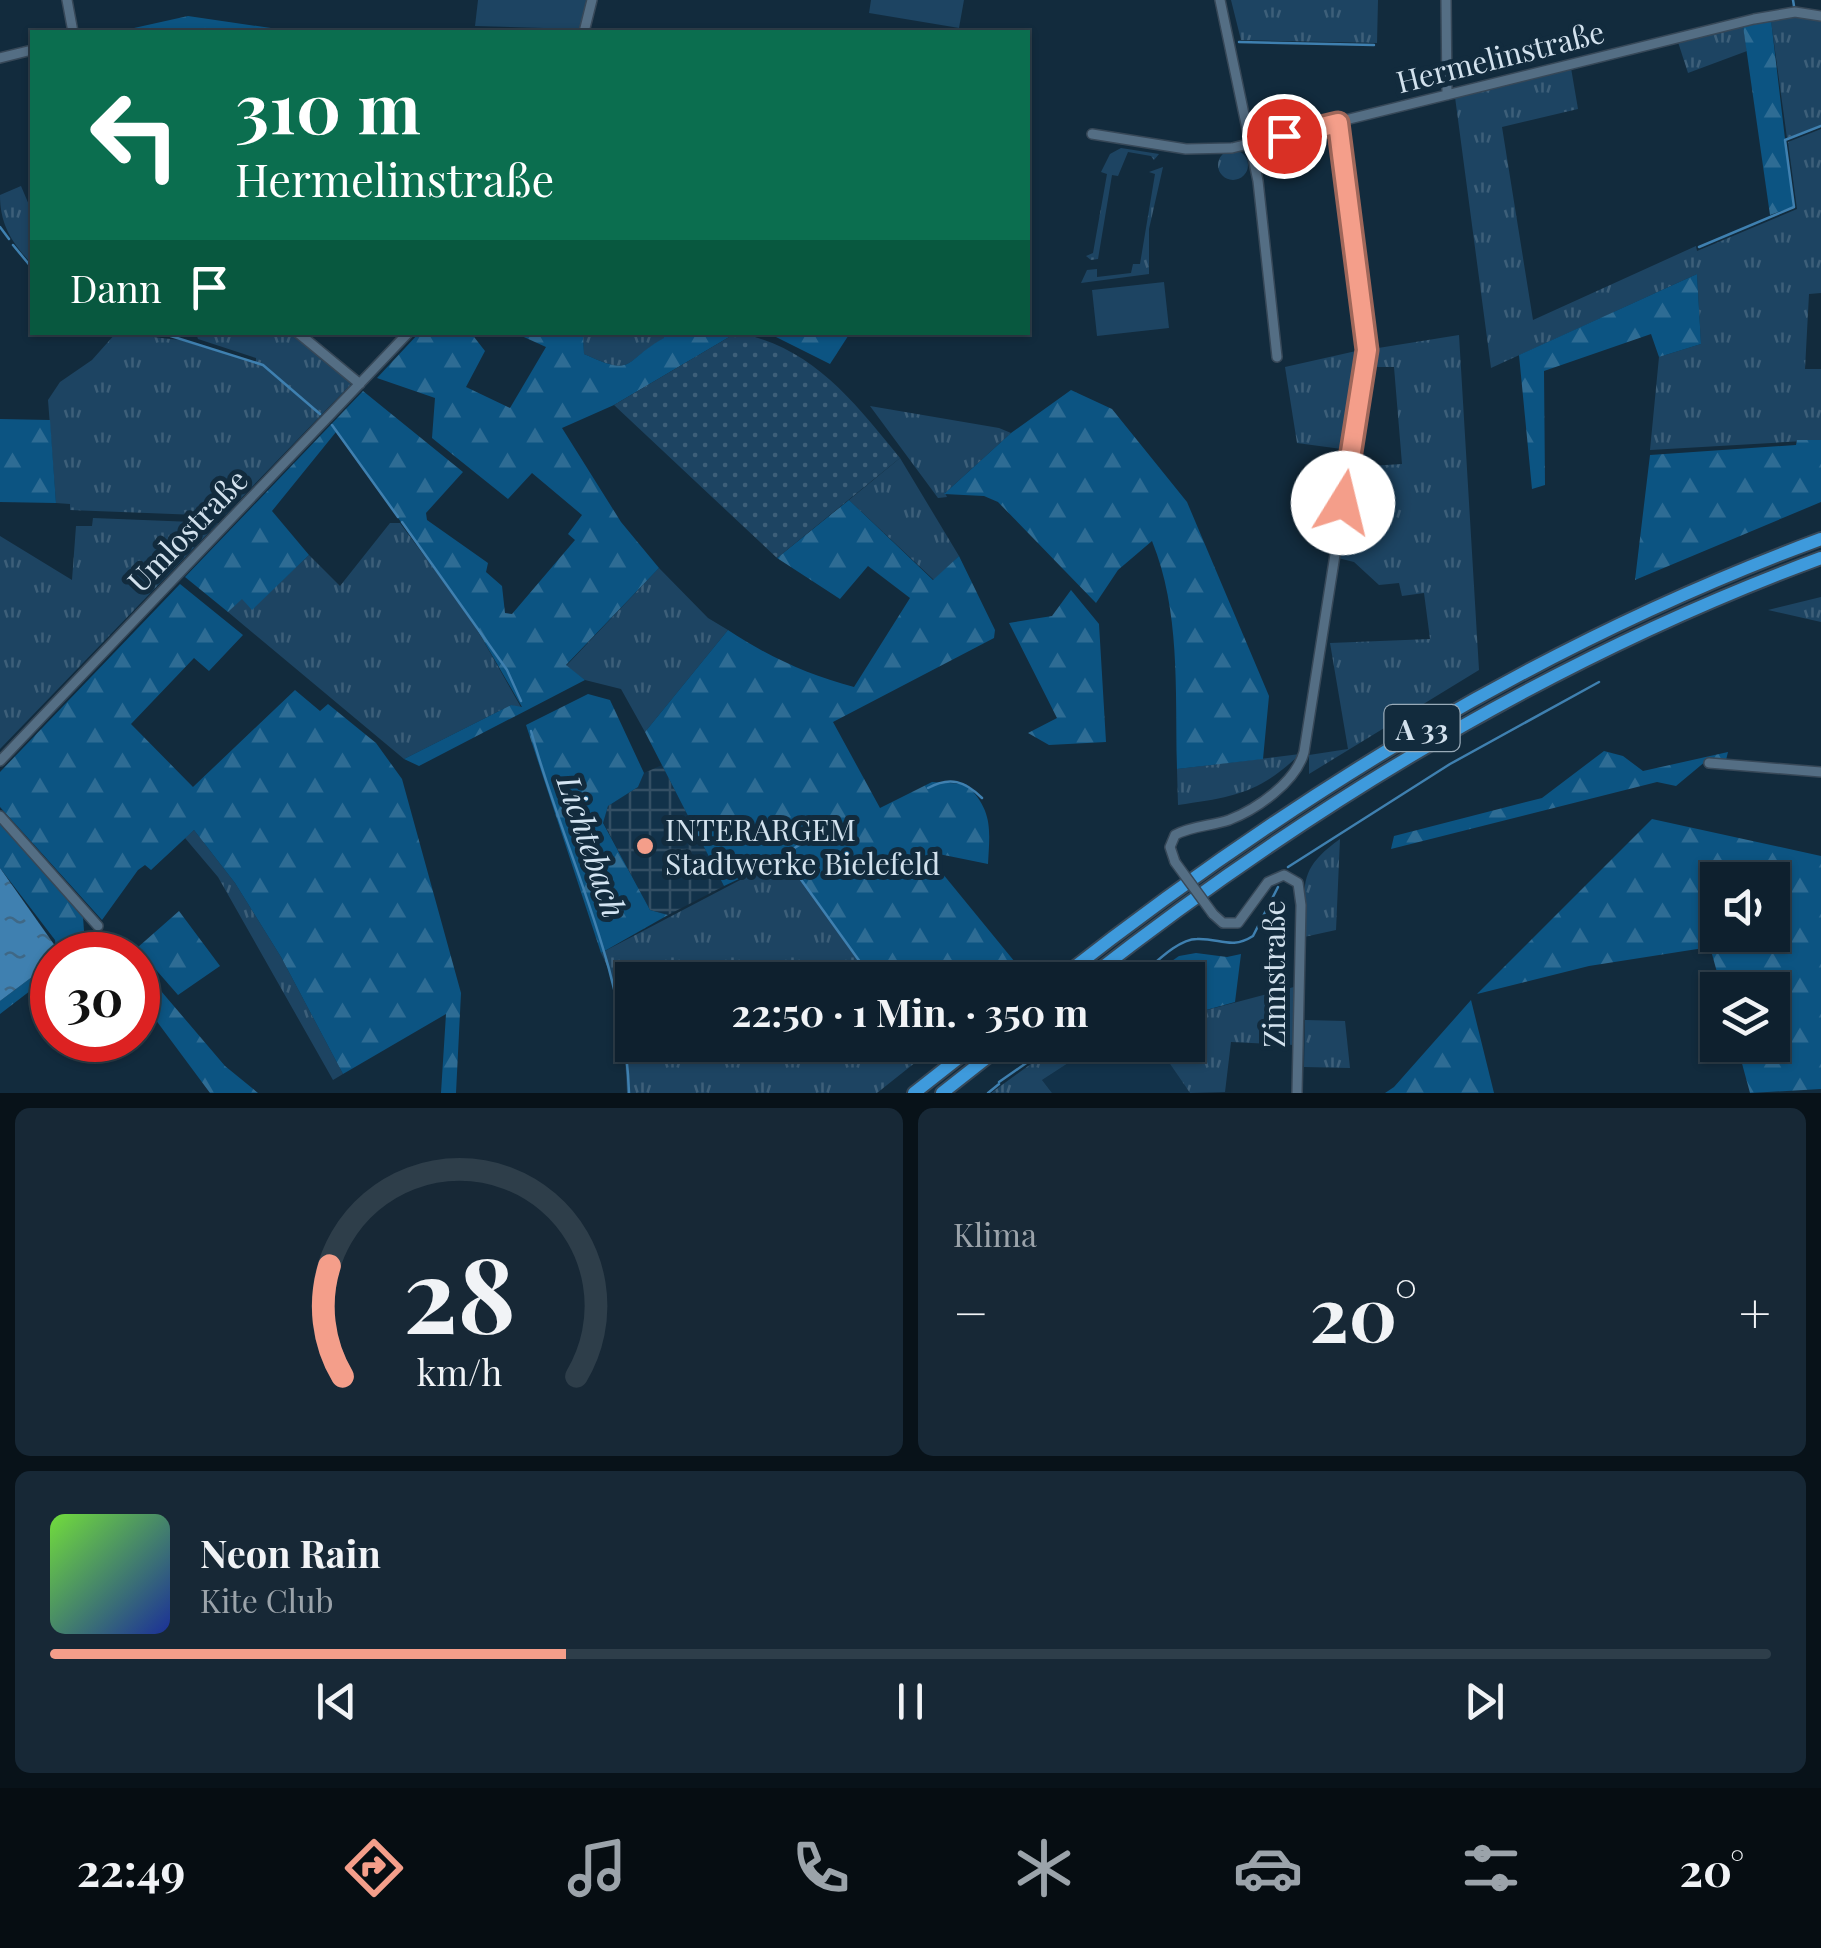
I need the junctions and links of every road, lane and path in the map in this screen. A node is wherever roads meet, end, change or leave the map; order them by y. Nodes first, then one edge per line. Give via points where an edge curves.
1 (67, 0) edge
2 (592, 0) edge
3 (1220, 0) edge
4 (1446, 0) edge
5 (1821, 16) edge
6 (73, 30) edge
7 (584, 30) edge
8 (30, 50) edge
9 (0, 58) edge
10 (1447, 95) junction
11 (1338, 123) junction
12 (1092, 134) dead end
13 (1250, 144) junction
14 (301, 335) edge
15 (406, 335) edge
16 (1277, 357) dead end
17 (360, 384) junction
18 (1821, 539) edge
19 (1821, 558) edge
20 (0, 760) edge
21 (1709, 763) dead end
22 (1821, 772) edge
23 (0, 816) edge
24 (98, 926) dead end
25 (1083, 962) edge
26 (1109, 962) edge
27 (953, 1062) edge
28 (981, 1062) edge
29 (914, 1093) edge
30 (942, 1093) edge
31 (1297, 1093) edge

1 - 6 street
2 - 7 street
3 - 13 street
4 - 10 street
5 - 10 street, Hermelinstraße via 1795,12 1754,19
8 - 9 street
10 - 11 street, Hermelinstraße
11 - 13 street, Hermelinstraße
11 - 31 street, Zinnstraße, bridge via 1367,350 1300,766 1243,812 1175,835 1170,848 1224,923 1238,923 1272,878 1284,875 1298,883
12 - 13 street via 1195,150
13 - 16 street
14 - 17 street
15 - 17 street, Umlostraße
17 - 20 street, Umlostraße
18 - 25 highway, A 33 via 1677,594 1408,736 1327,784
19 - 26 highway, A 33 via 1702,603 1445,733 1317,813
21 - 22 street
23 - 24 street
27 - 29 highway
28 - 30 highway

